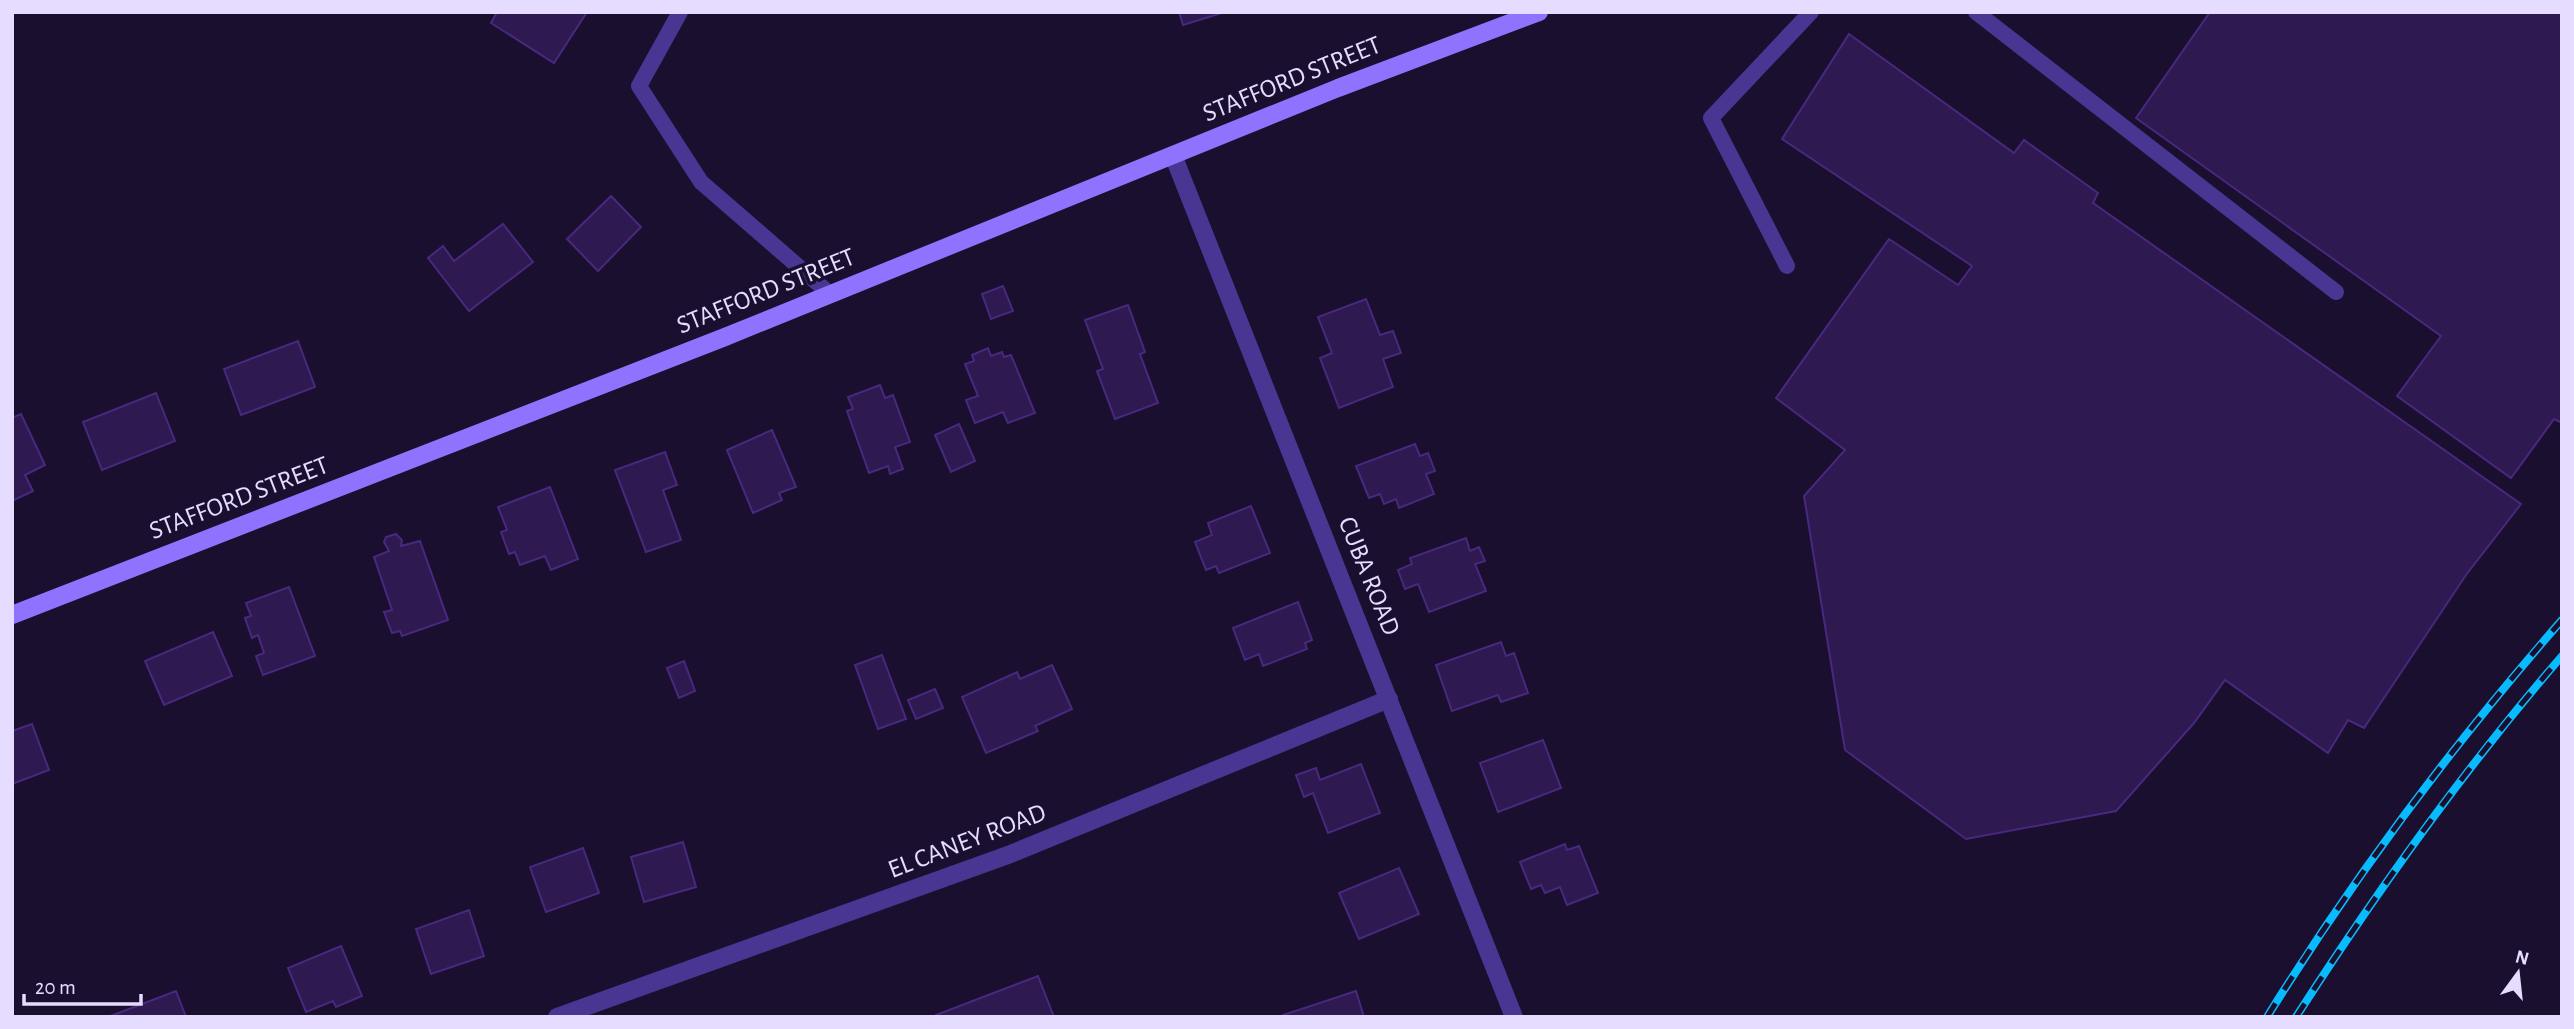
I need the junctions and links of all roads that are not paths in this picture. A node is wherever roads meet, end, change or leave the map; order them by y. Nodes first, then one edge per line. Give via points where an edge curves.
1 (680, 12) edge
2 (1539, 12) edge
3 (1811, 12) edge
4 (1976, 12) edge
5 (1173, 155) junction
6 (1787, 266) dead end
7 (2336, 292) dead end
8 (830, 294) junction
9 (12, 615) edge
10 (1388, 699) junction
11 (557, 1017) edge
12 (1514, 1017) edge

1 - 8 lane via 639,86 701,183
2 - 5 main road, STAFFORD STREET
3 - 6 lane via 1711,118
4 - 7 lane
5 - 8 main road, STAFFORD STREET
5 - 10 street, CUBA ROAD
8 - 9 main road, STAFFORD STREET
10 - 11 street, EL CANEY ROAD via 1008,855
10 - 12 street, CUBA ROAD

